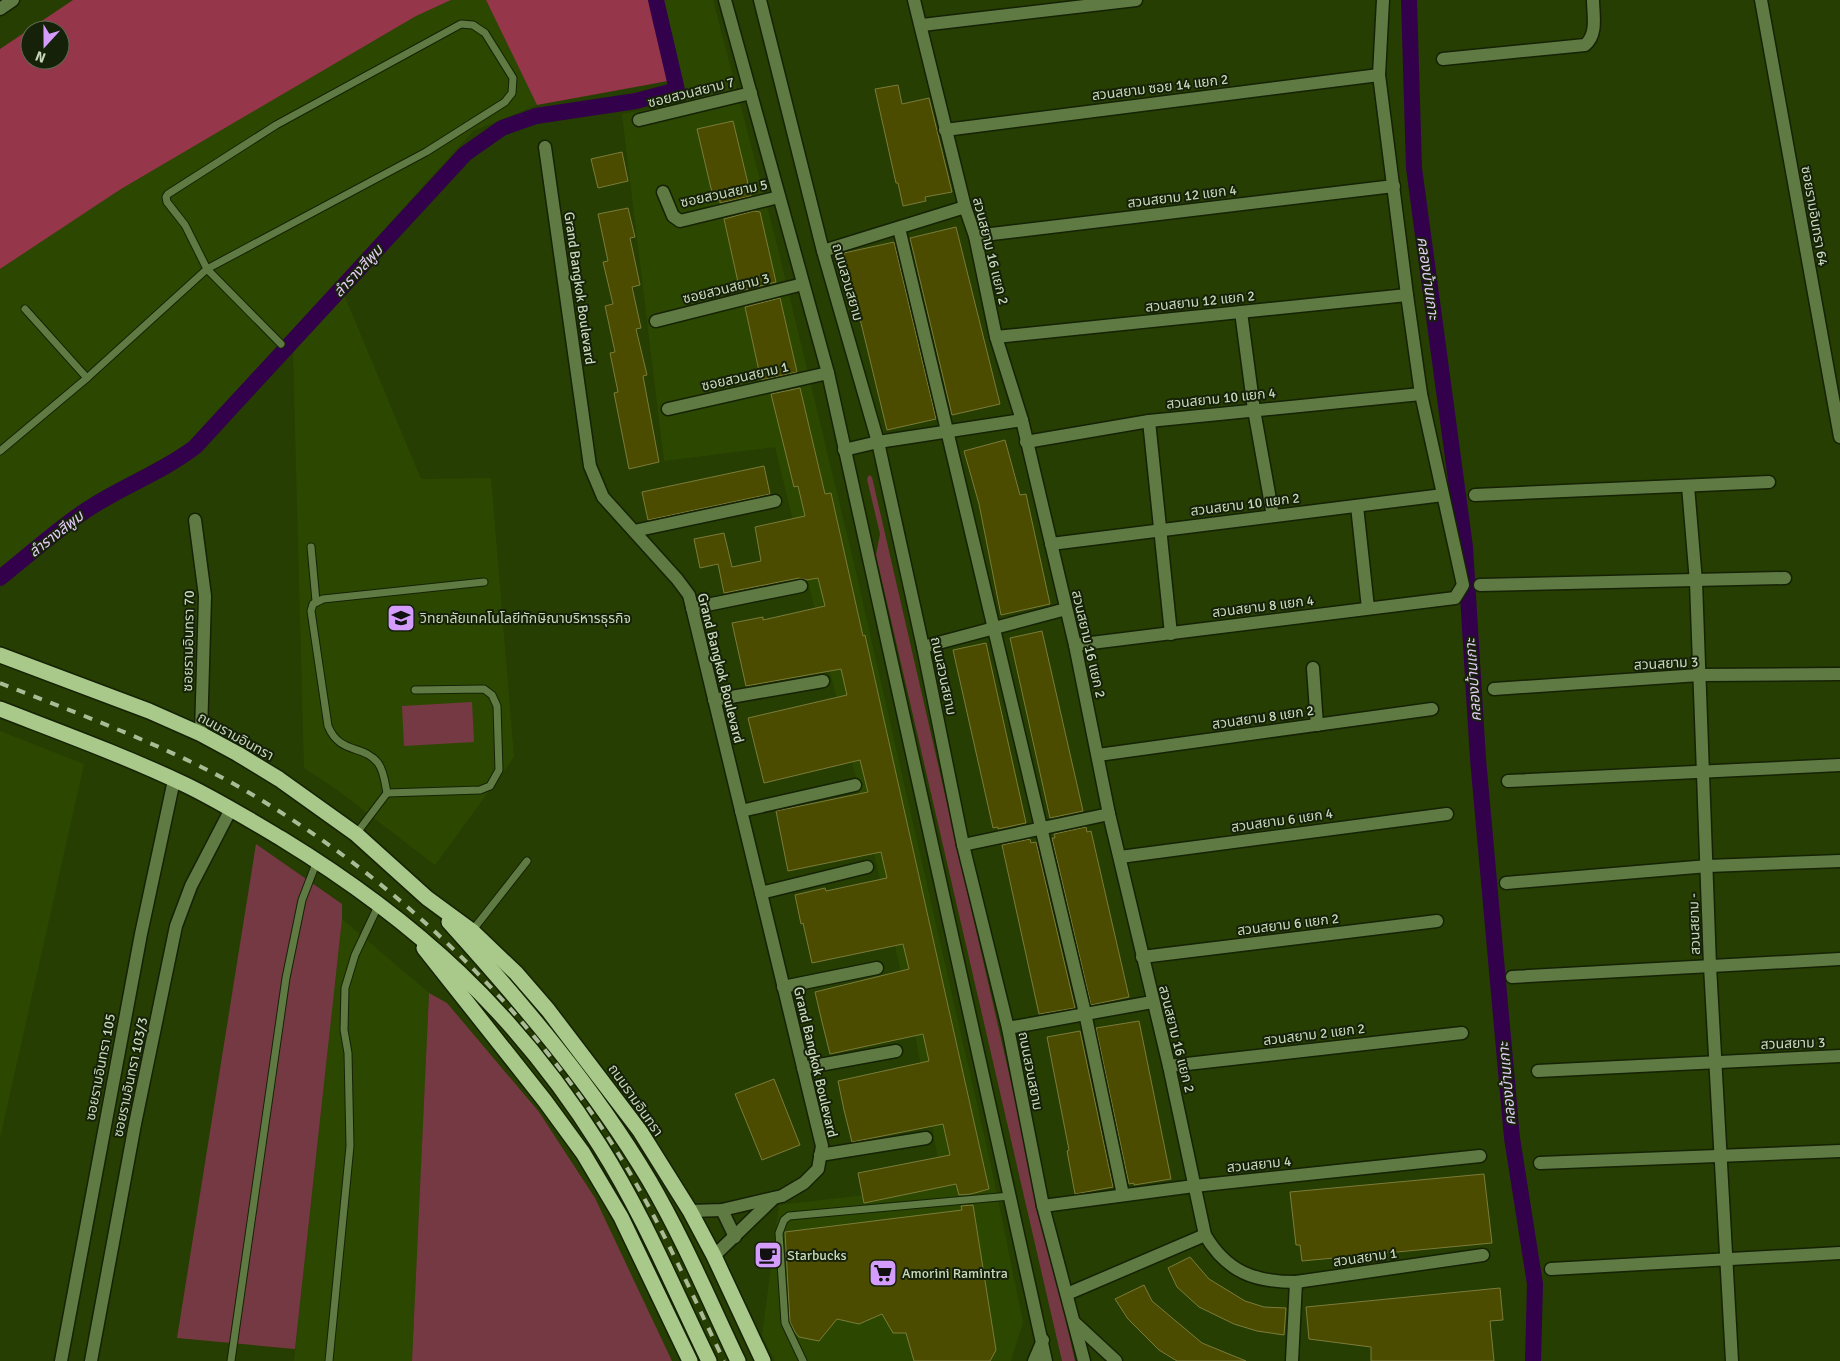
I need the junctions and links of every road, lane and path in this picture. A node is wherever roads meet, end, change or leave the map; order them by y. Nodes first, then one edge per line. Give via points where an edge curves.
1 (13, 0) edge
2 (725, 0) edge
3 (760, 0) edge
4 (914, 0) edge
5 (1136, 0) edge
6 (1383, 0) edge
7 (1593, 0) edge
8 (1761, 0) edge
9 (0, 9) edge
10 (922, 25) junction
11 (1443, 59) dead end
12 (1379, 75) junction
13 (751, 93) junction
14 (639, 120) dead end
15 (945, 130) junction
16 (545, 147) dead end
17 (1394, 186) junction
18 (663, 192) dead end
19 (779, 196) junction
20 (965, 208) junction
21 (899, 228) junction
22 (975, 236) junction
23 (823, 250) junction
24 (207, 270) junction
25 (803, 284) junction
26 (1407, 295) junction
27 (25, 309) dead end
28 (1241, 312) junction
29 (656, 321) dead end
30 (996, 337) junction
31 (281, 344) dead end
32 (828, 373) junction
33 (87, 378) junction
34 (1421, 394) junction
35 (668, 409) dead end
36 (1254, 410) junction
37 (1022, 420) junction
38 (1149, 421) junction
39 (949, 432) junction
40 (1840, 437) edge
41 (878, 442) junction
42 (1026, 442) junction
43 (844, 450) junction
44 (0, 451) edge
45 (1769, 482) dead end
46 (1688, 486) junction
47 (1444, 495) junction
48 (1476, 495) dead end
49 (774, 500) dead end
50 (1357, 506) junction
51 (1273, 516) junction
52 (196, 520) dead end
53 (1161, 529) junction
54 (634, 531) junction
55 (1051, 544) junction
56 (311, 547) dead end
57 (1785, 578) dead end
58 (484, 582) dead end
59 (1696, 582) junction
60 (1480, 585) dead end
61 (801, 586) dead end
62 (316, 601) junction
63 (692, 608) junction
64 (1368, 608) junction
65 (1066, 609) junction
66 (995, 628) junction
67 (1170, 634) junction
68 (1075, 645) junction
69 (923, 647) junction
70 (0, 654) edge
71 (1312, 668) dead end
72 (1840, 674) edge
73 (1699, 675) junction
74 (823, 681) dead end
75 (1494, 689) dead end
76 (415, 690) dead end
77 (714, 700) junction
78 (0, 709) edge
79 (1432, 709) dead end
80 (1317, 725) junction
81 (201, 734) junction
82 (1098, 755) junction
83 (1840, 765) edge
84 (1702, 770) junction
85 (174, 780) junction
86 (1508, 781) dead end
87 (855, 785) dead end
88 (387, 793) junction
89 (232, 809) junction
90 (741, 810) junction
91 (1109, 814) junction
92 (1448, 814) dead end
93 (1041, 828) junction
94 (356, 834) junction
95 (963, 845) junction
96 (1120, 857) junction
97 (317, 861) junction
98 (527, 861) dead end
99 (1840, 861) edge
100 (1708, 866) junction
101 (866, 867) dead end
102 (1506, 883) dead end
103 (761, 893) junction
104 (427, 898) junction
105 (379, 904) junction
106 (1438, 922) dead end
107 (410, 929) junction
108 (472, 931) junction
109 (1142, 957) junction
110 (1840, 959) edge
111 (1710, 966) junction
112 (877, 968) dead end
113 (1512, 977) dead end
114 (783, 987) junction
115 (1152, 1002) junction
116 (1085, 1013) junction
117 (1008, 1028) junction
118 (1462, 1033) dead end
119 (896, 1051) dead end
120 (1840, 1056) edge
121 (1717, 1061) junction
122 (1169, 1066) junction
123 (803, 1068) junction
124 (1538, 1071) dead end
125 (926, 1138) dead end
126 (1840, 1151) edge
127 (820, 1155) junction
128 (1480, 1156) dead end
129 (1722, 1156) junction
130 (1540, 1163) dead end
131 (1194, 1186) junction
132 (1123, 1195) junction
133 (1010, 1196) junction
134 (774, 1198) junction
135 (1043, 1206) junction
136 (722, 1210) junction
137 (690, 1211) junction
138 (1205, 1235) junction
139 (735, 1237) junction
140 (1840, 1253) edge
141 (1483, 1255) dead end
142 (714, 1256) junction
143 (1728, 1259) junction
144 (1551, 1269) dead end
145 (1252, 1278) joint
146 (1296, 1282) junction
147 (1067, 1294) junction
148 (1075, 1323) junction
149 (1043, 1340) junction
150 (800, 1360) edge
151 (61, 1361) edge
152 (91, 1361) edge
153 (231, 1361) edge
154 (329, 1361) edge
155 (690, 1361) edge
156 (709, 1361) edge
157 (738, 1361) edge
158 (763, 1361) edge
159 (1034, 1361) edge
160 (1046, 1361) edge
161 (1084, 1361) edge
162 (1116, 1361) edge
163 (1292, 1361) edge
164 (1732, 1361) edge

1 - 9 street
2 - 13 street
3 - 23 street, ถนนสวนสยาม
4 - 10 street, สวนสยาม 16 แยก 2
5 - 10 street
6 - 12 street
7 - 11 street via 1594,32 1585,45
8 - 40 street, ซอยรามอินทรา 64
10 - 15 street, สวนสยาม 16 แยก 2
12 - 15 street, สวนสยาม ซอย 14 แยก 2
12 - 17 street
13 - 14 street, ซอยสวนสยาม 7
13 - 19 street
15 - 20 street, สวนสยาม 16 แยก 2
16 - 54 street, Grand Bangkok Boulevard via 590,466 603,497
17 - 22 street, สวนสยาม 12 แยก 4
17 - 26 street
18 - 19 street, ซอยสวนสยาม 5 via 673,216 680,221
19 - 25 street
20 - 21 street
20 - 22 street, สวนสยาม 16 แยก 2
21 - 23 street
21 - 39 street
22 - 30 street, สวนสยาม 16 แยก 2
23 - 41 street, ถนนสวนสยาม
24 - 24 lane via 185,226 167,202 168,194 276,125 461,24 473,25 485,33 513,78 512,92 505,102 426,152
24 - 31 lane
24 - 33 lane
25 - 29 street, ซอยสวนสยาม 3
25 - 32 street
26 - 28 street, สวนสยาม 12 แยก 2
26 - 34 street
27 - 33 lane
28 - 30 street, สวนสยาม 12 แยก 2
28 - 36 street
30 - 37 street, สวนสยาม 16 แยก 2
32 - 35 street, ซอยสวนสยาม 1
32 - 43 street
33 - 44 lane
34 - 36 street, สวนสยาม 10 แยก 4
34 - 47 street
36 - 38 street, สวนสยาม 10 แยก 4
36 - 51 street
37 - 39 street
37 - 42 street, สวนสยาม 16 แยก 2
38 - 42 street, สวนสยาม 10 แยก 4
38 - 53 street
39 - 41 street
39 - 66 street
41 - 43 street
41 - 69 street, ถนนสวนสยาม
42 - 55 street, สวนสยาม 16 แยก 2
43 - 133 street
45 - 46 street
46 - 48 street
46 - 59 street, สวนสยาม -
47 - 50 street, สวนสยาม 10 แยก 2
47 - 64 street, สวนสยาม 8 แยก 4 via 1463,585 1455,598
49 - 54 street
50 - 51 street, สวนสยาม 10 แยก 2
50 - 64 street
51 - 53 street, สวนสยาม 10 แยก 2
52 - 81 street, ซอยรามอินทรา 70 via 205,596
53 - 55 street, สวนสยาม 10 แยก 2
53 - 67 street
54 - 63 street, Grand Bangkok Boulevard via 677,579 689,595
55 - 65 street, สวนสยาม 16 แยก 2
56 - 62 lane
57 - 59 street
58 - 62 lane
59 - 60 street
59 - 73 street, สวนสยาม -
61 - 63 street
62 - 88 lane via 311,611 328,726 338,742 369,755 377,762
63 - 77 street, Grand Bangkok Boulevard
64 - 67 street, สวนสยาม 8 แยก 4
65 - 66 street
65 - 68 street, สวนสยาม 16 แยก 2
66 - 69 street
66 - 93 street
67 - 68 street, สวนสยาม 8 แยก 4
68 - 82 street, สวนสยาม 16 แยก 2
69 - 95 street, ถนนสวนสยาม
70 - 81 highway, ถนนรามอินทรา
71 - 80 street
72 - 73 street, สวนสยาม 3
73 - 75 street, สวนสยาม 3
73 - 84 street, สวนสยาม -
74 - 77 street
76 - 88 lane via 484,689 492,695 497,706 499,770 490,786 480,790
77 - 90 street, Grand Bangkok Boulevard
78 - 85 highway
79 - 80 street, สวนสยาม 8 แยก 2
80 - 82 street, สวนสยาม 8 แยก 2
81 - 94 highway, ถนนรามอินทรา via 279,779
82 - 91 street, สวนสยาม 16 แยก 2
83 - 84 street
84 - 86 street
84 - 100 street, สวนสยาม -
85 - 89 highway
85 - 151 street, ซอยรามอินทรา 105 via 141,934
87 - 90 street
88 - 94 lane
89 - 97 highway
89 - 152 street, ซอยรามอินทรา 103/3 via 191,886 176,926
90 - 103 street, Grand Bangkok Boulevard
91 - 93 street
91 - 96 street, สวนสยาม 16 แยก 2
92 - 96 street, สวนสยาม 6 แยก 4
93 - 95 street
93 - 116 street
94 - 104 highway, ถนนรามอินทรา
95 - 117 street, ถนนสวนสยาม
96 - 109 street, สวนสยาม 16 แยก 2
97 - 105 highway
97 - 153 lane via 302,900 286,978
98 - 108 lane
99 - 100 street
100 - 102 street
100 - 111 street, สวนสยาม -
101 - 103 street
103 - 114 street, Grand Bangkok Boulevard
104 - 108 highway, ถนนรามอินทรา
104 - 157 highway, ถนนรามอินทรา via 576,1071 649,1180 674,1225
105 - 107 highway
105 - 154 lane via 355,955 345,988 350,1146
106 - 109 street, สวนสยาม 6 แยก 2
107 - 155 highway via 583,1153 621,1217
107 - 156 highway via 497,1009 555,1081 604,1152 640,1217
108 - 137 highway, ถนนรามอินทรา via 516,973 587,1058 640,1131
109 - 115 street, สวนสยาม 16 แยก 2
110 - 111 street
111 - 113 street
111 - 121 street, สวนสยาม -
112 - 114 street
114 - 123 street, Grand Bangkok Boulevard
115 - 116 street
115 - 122 street, สวนสยาม 16 แยก 2
116 - 117 street
116 - 132 street
117 - 135 street, ถนนสวนสยาม
118 - 122 street, สวนสยาม 2 แยก 2
119 - 123 street
120 - 121 street, สวนสยาม 3
121 - 124 street, สวนสยาม 3
121 - 129 street, สวนสยาม -
122 - 131 street, สวนสยาม 16 แยก 2
123 - 127 street, Grand Bangkok Boulevard via 822,1146
125 - 127 street
126 - 129 street
127 - 134 street, Grand Bangkok Boulevard via 818,1170 804,1183
128 - 131 street, สวนสยาม 4
129 - 130 street
129 - 143 street, สวนสยาม -
131 - 132 street, สวนสยาม 4
131 - 138 street, สวนสยาม 16 แยก 2
132 - 135 street, สวนสยาม 4
133 - 149 street
133 - 150 lane via 790,1216 784,1220 778,1232 785,1323
134 - 136 street, Grand Bangkok Boulevard
134 - 139 street, Grand Bangkok Boulevard
135 - 147 street, ถนนสวนสยาม
136 - 137 street, Grand Bangkok Boulevard
136 - 139 street
137 - 142 highway, ถนนรามอินทรา
138 - 145 street, สวนสยาม 16 แยก 2 via 1215,1252
138 - 147 street
139 - 142 street, Grand Bangkok Boulevard
140 - 143 street
141 - 146 street, สวนสยาม 1
142 - 158 highway, ถนนรามอินทรา
143 - 144 street
143 - 164 street, สวนสยาม -
145 - 146 street, สวนสยาม 1
146 - 163 street
147 - 148 street, ถนนสวนสยาม
148 - 161 street, ถนนสวนสยาม
148 - 162 street
149 - 159 street
149 - 160 street

